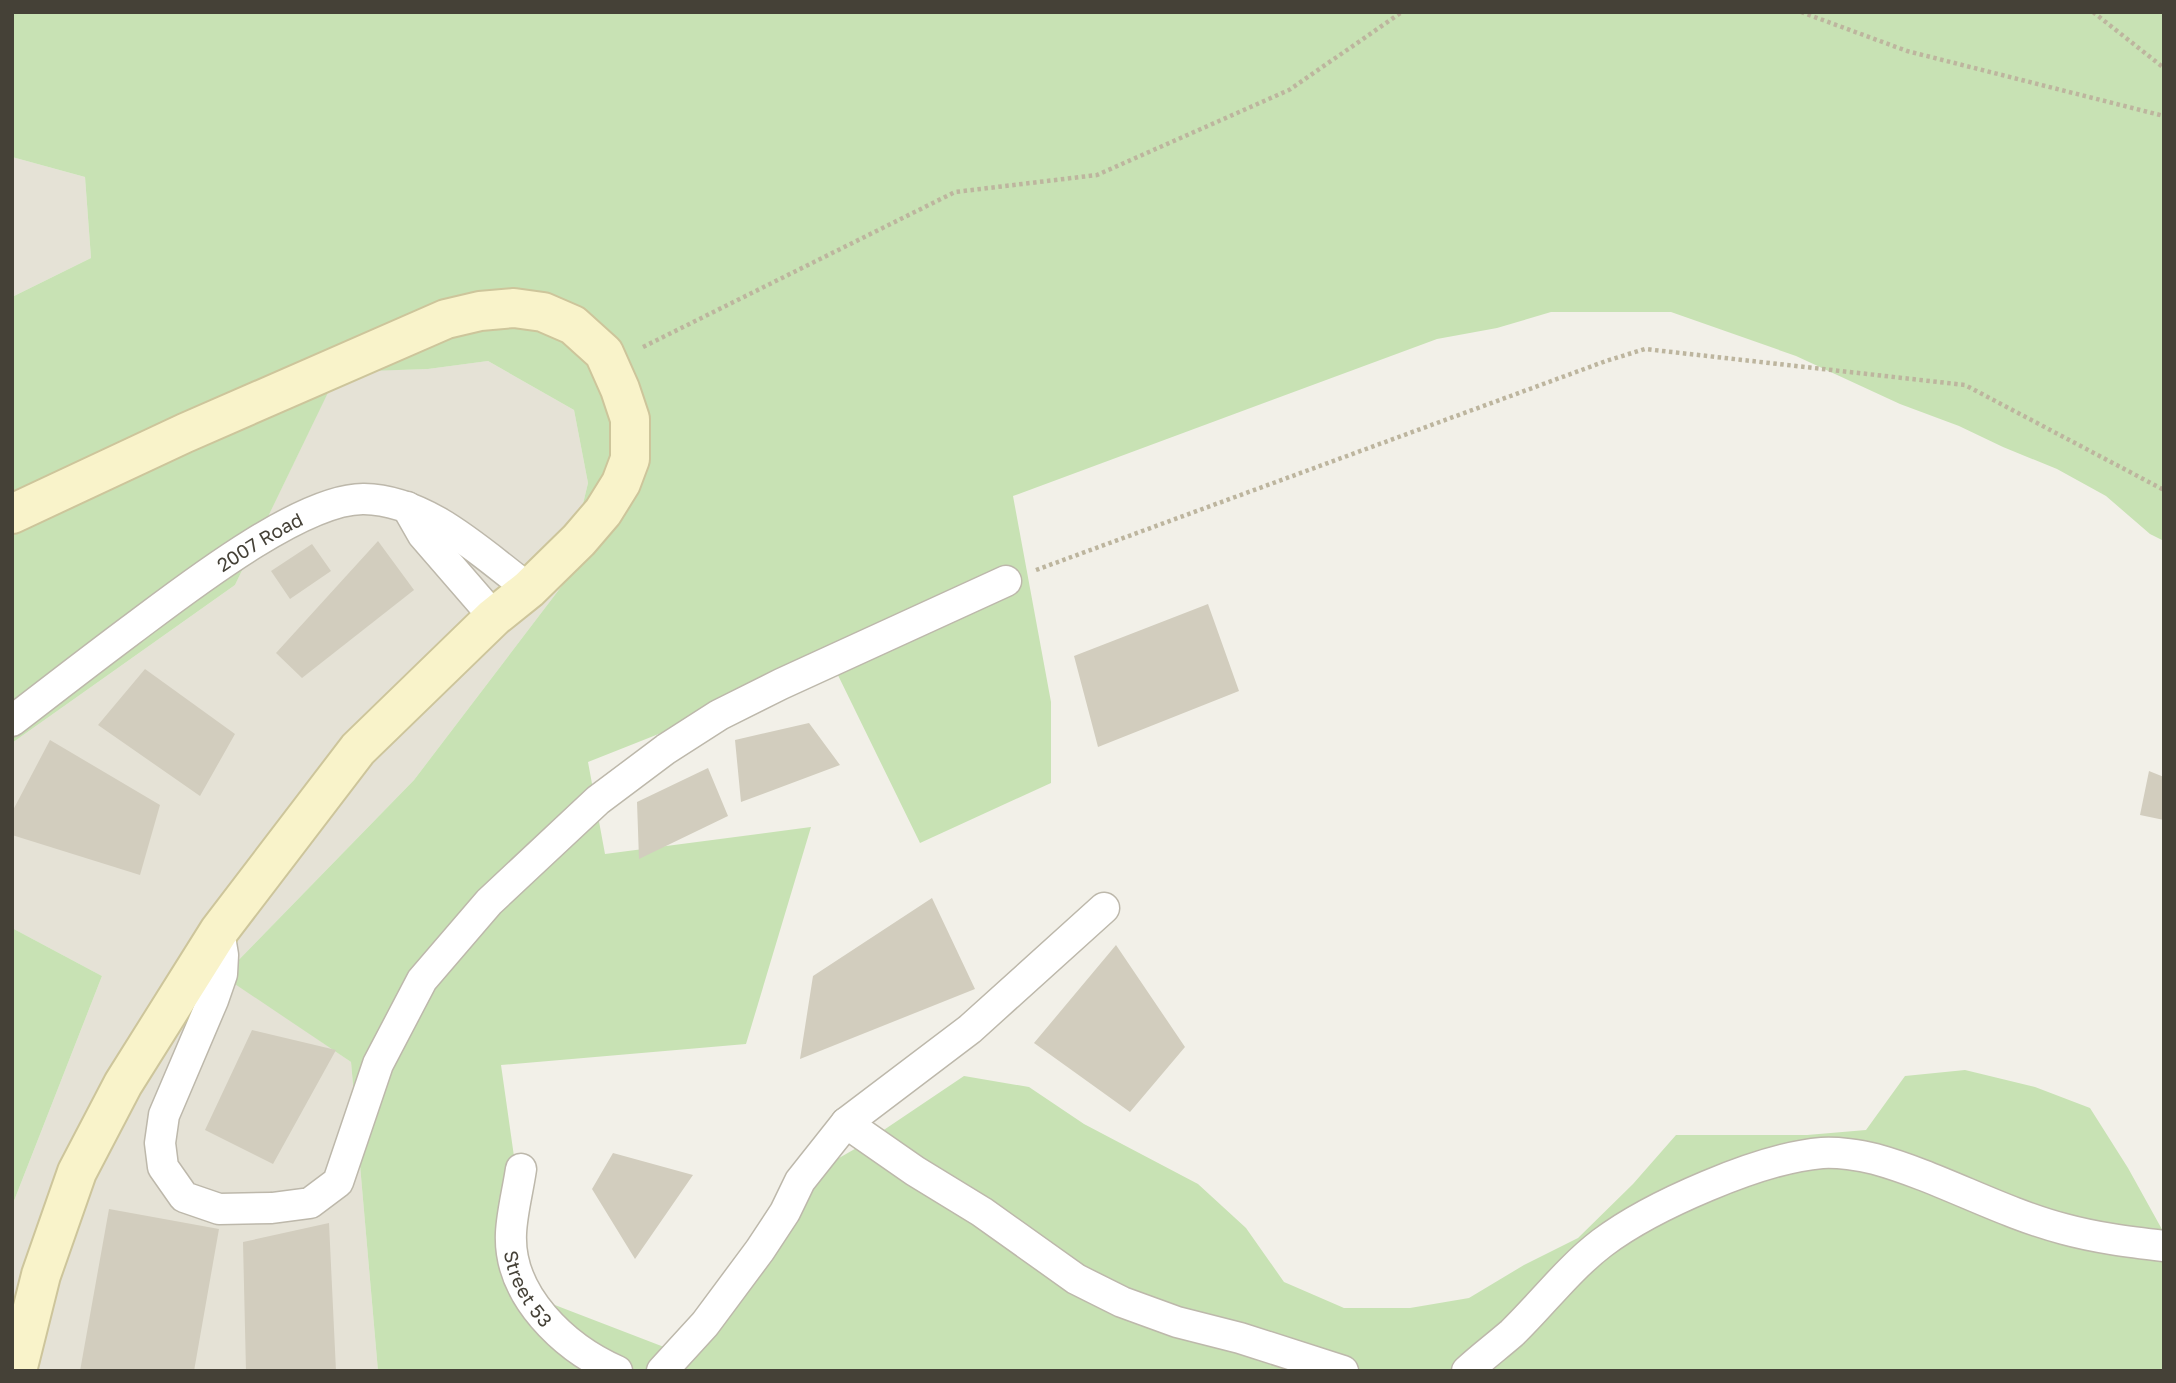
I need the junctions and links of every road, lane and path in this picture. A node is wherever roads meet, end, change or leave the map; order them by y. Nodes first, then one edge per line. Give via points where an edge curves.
1 (1402, 12) edge
2 (1801, 12) edge
3 (2093, 12) edge
4 (2164, 68) edge
5 (2164, 116) edge
6 (609, 364) junction
7 (2164, 490) edge
8 (407, 507) junction
9 (12, 514) edge
10 (1006, 580) joint
11 (529, 589) junction
12 (494, 617) junction
13 (12, 721) edge
14 (1104, 908) dead end
15 (219, 930) junction
16 (846, 1123) junction
17 (521, 1169) dead end
18 (2164, 1246) edge
19 (17, 1371) edge
20 (617, 1371) edge
21 (662, 1371) edge
22 (1343, 1371) edge
23 (1467, 1371) edge

1 - 6 path via 1289,90 1110,170 955,192
2 - 5 path via 1907,51
3 - 4 path
6 - 9 main road via 604,353 573,325 544,312 503,309 446,319
6 - 11 main road via 630,419 630,459 603,512
7 - 10 path via 1965,385 1646,349
8 - 11 street, 2007 Road via 438,520
8 - 12 street via 423,535
8 - 13 street, 2007 Road via 365,499 344,501 266,536 204,575
10 - 15 street via 719,715 598,800 489,902 422,980 378,1064 338,1182 310,1203 219,1209 184,1197 163,1167 164,1115 222,974
11 - 12 main road
12 - 15 main road via 358,750
14 - 16 street via 971,1029
15 - 19 main road via 123,1084 77,1172 41,1275
16 - 21 street via 800,1181 760,1250 705,1324
16 - 22 street via 1076,1279 1122,1302
17 - 20 street, Street 53 via 511,1236 527,1294 544,1320 568,1341
18 - 23 street via 2063,1229 1916,1172 1871,1158 1824,1153 1729,1178 1649,1213 1602,1243

